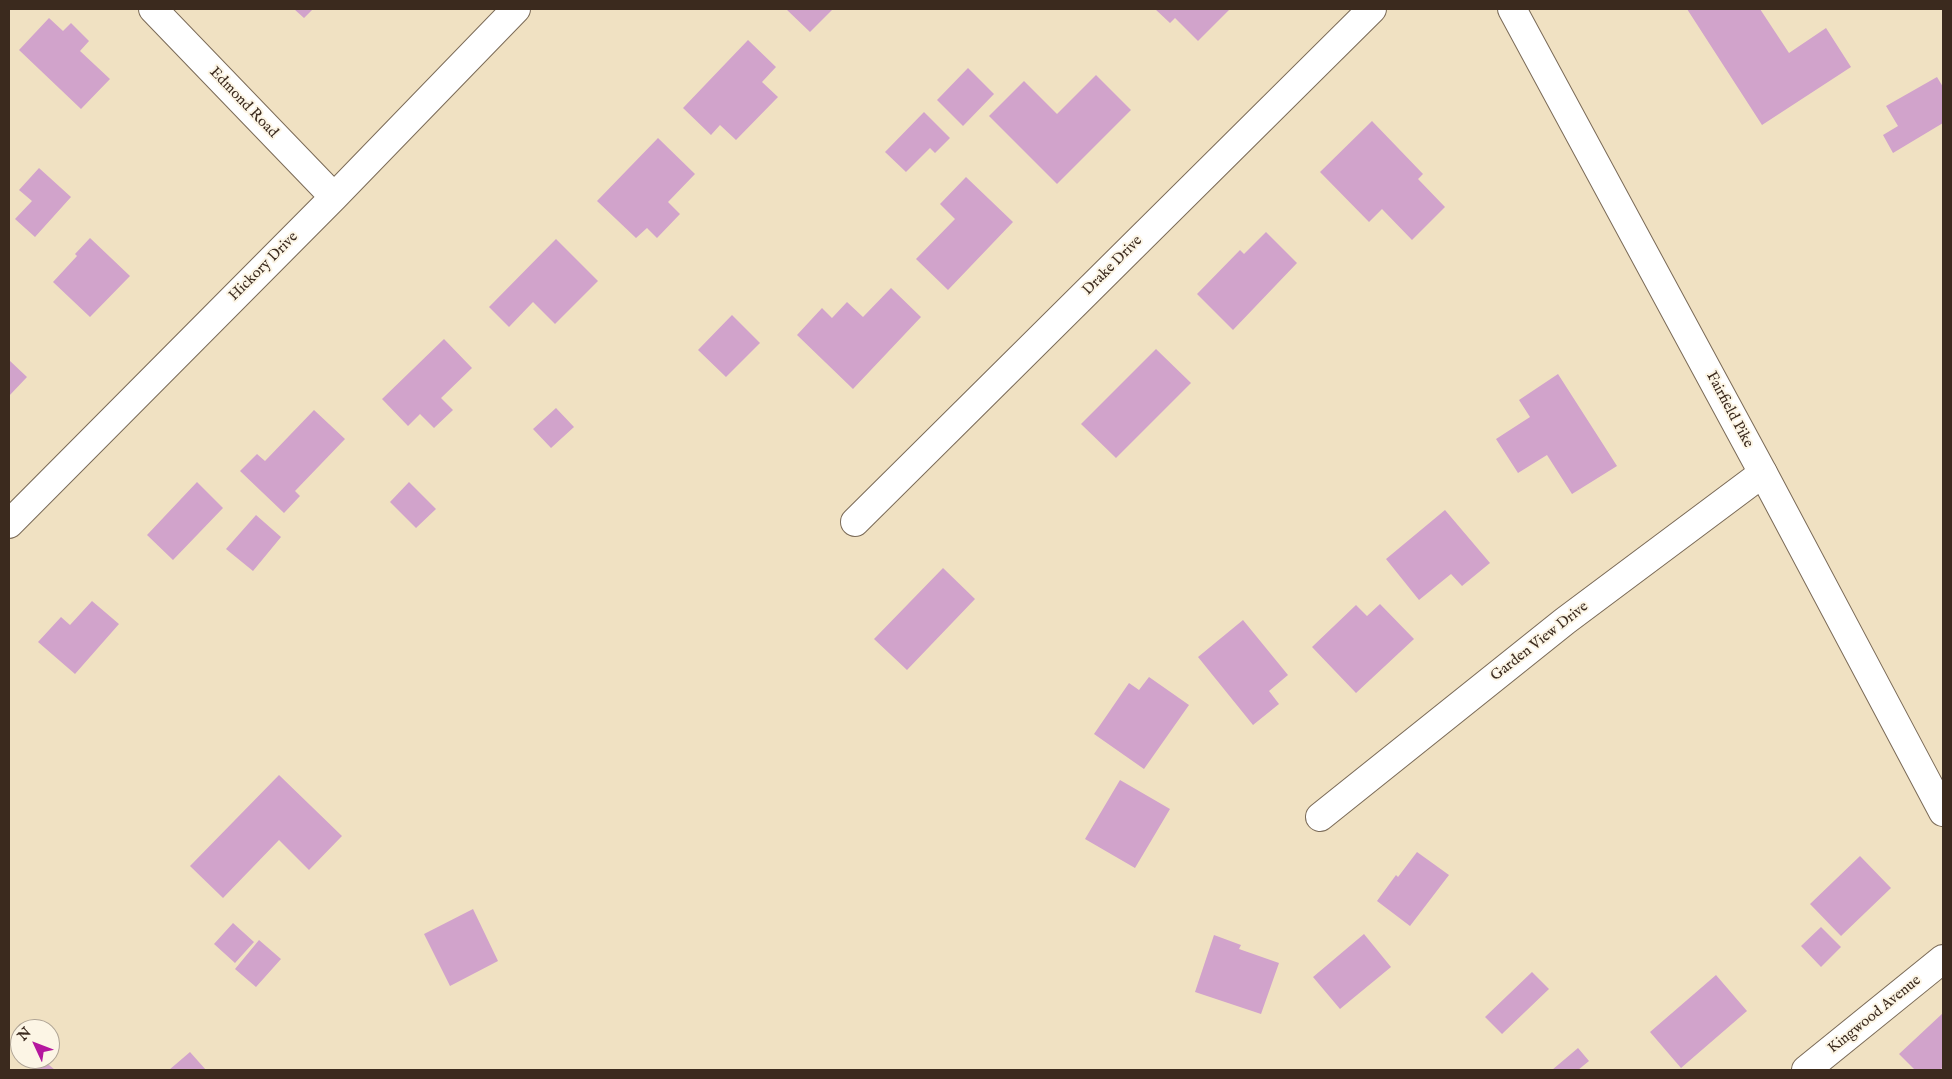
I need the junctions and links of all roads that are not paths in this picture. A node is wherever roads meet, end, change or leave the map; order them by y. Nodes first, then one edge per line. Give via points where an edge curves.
1 (153, 9) edge
2 (516, 9) edge
3 (1372, 9) edge
4 (1512, 9) edge
5 (334, 197) junction
6 (1763, 473) junction
7 (855, 522) dead end
8 (9, 524) edge
9 (1943, 812) edge
10 (1320, 817) dead end
11 (1943, 959) edge
12 (1806, 1070) edge

1 - 5 street, Edmond Road
2 - 5 street, Hickory Drive
3 - 7 street, Drake Drive
4 - 6 street, Fairfield Pike
5 - 8 street, Hickory Drive
6 - 9 street, Fairfield Pike
6 - 10 street, Garden View Drive via 1565,621
11 - 12 street, Kingwood Avenue

